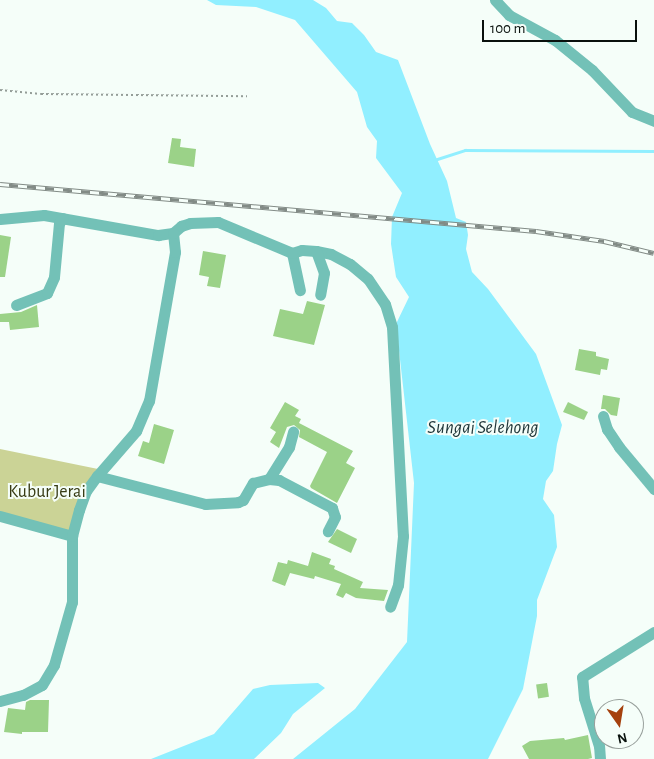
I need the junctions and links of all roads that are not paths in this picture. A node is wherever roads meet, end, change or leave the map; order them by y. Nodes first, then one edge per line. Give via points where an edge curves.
1 (495, 0) edge
2 (654, 122) edge
3 (62, 218) junction
4 (0, 219) edge
5 (173, 234) junction
6 (316, 251) junction
7 (292, 253) junction
8 (300, 290) dead end
9 (320, 295) dead end
10 (16, 304) dead end
11 (602, 416) dead end
12 (293, 432) dead end
13 (97, 476) junction
14 (269, 479) junction
15 (654, 489) edge
16 (0, 516) edge
17 (328, 531) dead end
18 (72, 536) junction
19 (390, 607) dead end
20 (654, 632) edge
21 (0, 700) edge
22 (600, 759) edge

1 - 2 street via 509,15 555,40 592,70 632,112
3 - 4 street via 44,215
3 - 5 street via 158,235
3 - 10 street via 54,277 47,293
5 - 7 street via 190,223 218,222
5 - 13 street via 175,252 148,401 136,431
6 - 7 street
6 - 9 street via 324,273
6 - 19 street via 331,254 350,264 368,279 385,304 392,327 403,536 398,585
7 - 8 street
11 - 15 street via 619,447
12 - 14 street via 289,447
13 - 14 street via 205,504 238,502 243,500 253,483
13 - 18 street via 78,510
14 - 17 street via 279,480 332,508 335,517
16 - 18 street
18 - 21 street via 72,602 54,665 42,685
20 - 22 street via 582,677 584,698

